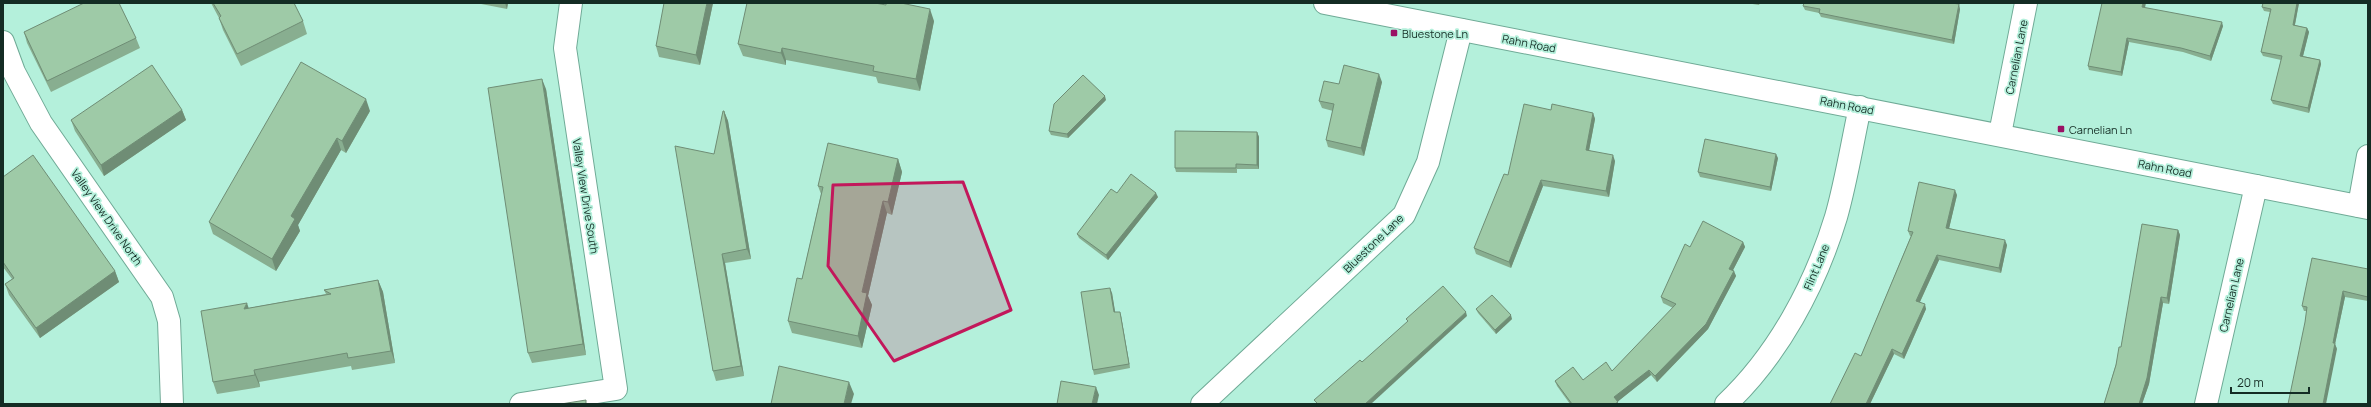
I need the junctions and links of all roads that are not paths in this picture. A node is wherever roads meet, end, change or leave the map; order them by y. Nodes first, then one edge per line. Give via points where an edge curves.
1 (571, 3) edge
2 (1325, 3) edge
3 (2026, 3) edge
4 (1461, 30) junction
5 (3, 42) edge
6 (1860, 107) junction
7 (2000, 134) junction
8 (2368, 156) edge
9 (2256, 186) junction
10 (2363, 207) edge
11 (172, 404) edge
12 (521, 404) edge
13 (1202, 404) edge
14 (1726, 404) edge
15 (2206, 404) edge

1 - 12 street, Valley View Drive South via 565,48 616,389
2 - 4 street, Rahn Road
3 - 7 street, Carnelian Lane
4 - 6 street, Rahn Road
4 - 13 street, Bluestone Lane via 1428,162 1404,215
5 - 11 street, Valley View Drive North via 14,72 41,123 162,297 169,321
6 - 7 street, Rahn Road
6 - 14 street, Flint Lane via 1836,217 1817,268 1793,316 1768,357
7 - 9 street, Rahn Road
8 - 10 street
9 - 10 street, Rahn Road
9 - 15 street, Carnelian Lane

